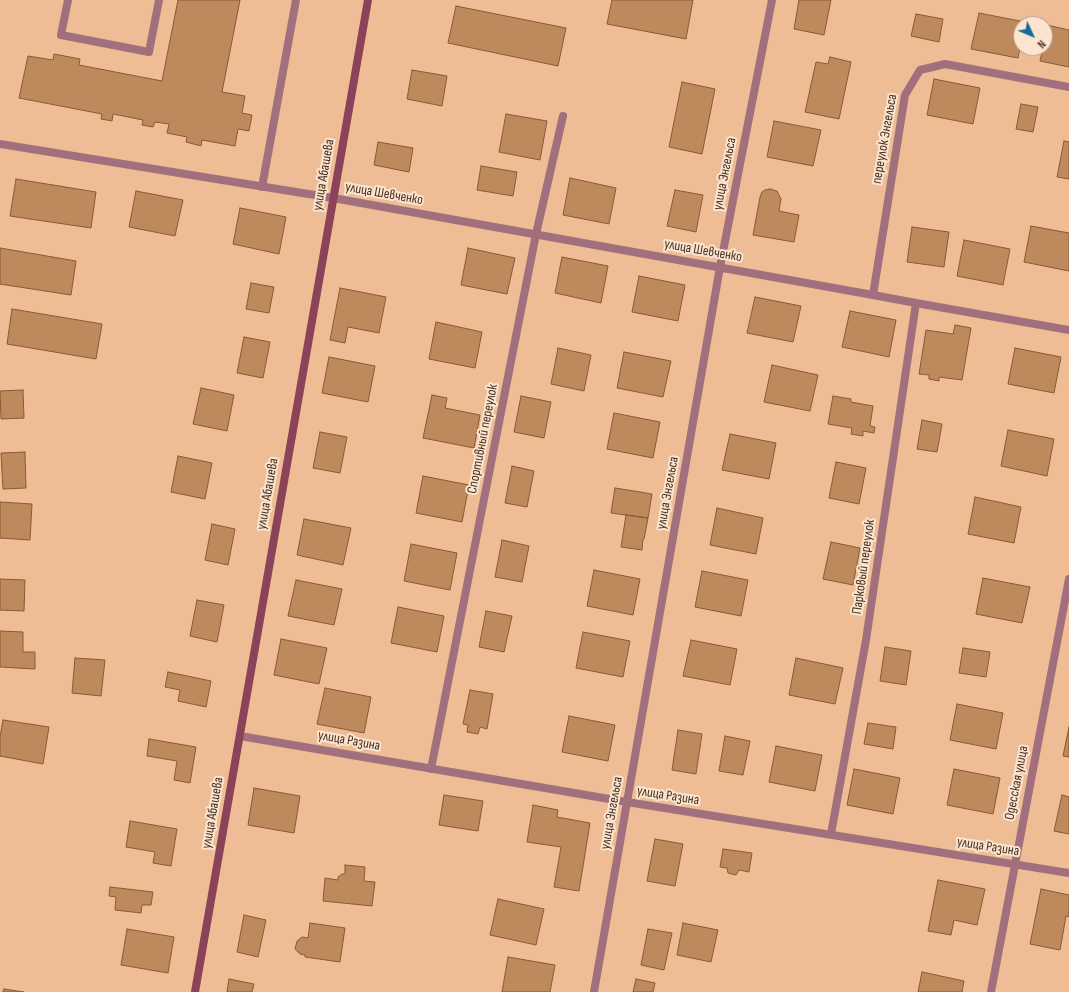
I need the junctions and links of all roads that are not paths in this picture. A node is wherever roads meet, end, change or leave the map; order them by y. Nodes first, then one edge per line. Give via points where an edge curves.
1 (68, 0) edge
2 (159, 0) edge
3 (296, 0) edge
4 (368, 0) edge
5 (772, 0) edge
6 (1069, 87) edge
7 (563, 116) dead end
8 (0, 144) edge
9 (262, 186) junction
10 (333, 198) junction
11 (536, 234) junction
12 (720, 267) junction
13 (873, 295) junction
14 (916, 303) junction
15 (1069, 330) edge
16 (1069, 579) edge
17 (240, 736) junction
18 (431, 769) junction
19 (627, 802) junction
20 (831, 834) junction
21 (1014, 864) junction
22 (1069, 873) edge
23 (195, 992) edge
24 (594, 992) edge
25 (991, 992) edge

1 - 2 street via 61,35 149,52
3 - 9 street
4 - 10 street, улица Абашева
5 - 12 street, улица Энгельса
6 - 13 street, переулок Энгельса via 945,64 920,70 905,95
7 - 11 street, Спортивный переулок
8 - 9 street, улица Шевченко
9 - 10 street, улица Шевченко
10 - 11 street, улица Шевченко
10 - 17 street, улица Абашева
11 - 12 street, улица Шевченко
11 - 18 street, Спортивный переулок
12 - 13 street, улица Шевченко
12 - 19 street, улица Энгельса
13 - 14 street, улица Шевченко
14 - 15 street, улица Шевченко
14 - 20 street, Парковый переулок via 866,640
16 - 21 street, Одесская улица
17 - 18 street, улица Разина
17 - 23 street, улица Абашева
18 - 19 street, улица Разина
19 - 20 street, улица Разина
19 - 24 street, улица Энгельса
20 - 21 street, улица Разина
21 - 22 street, улица Разина
21 - 25 street, Одесская улица

